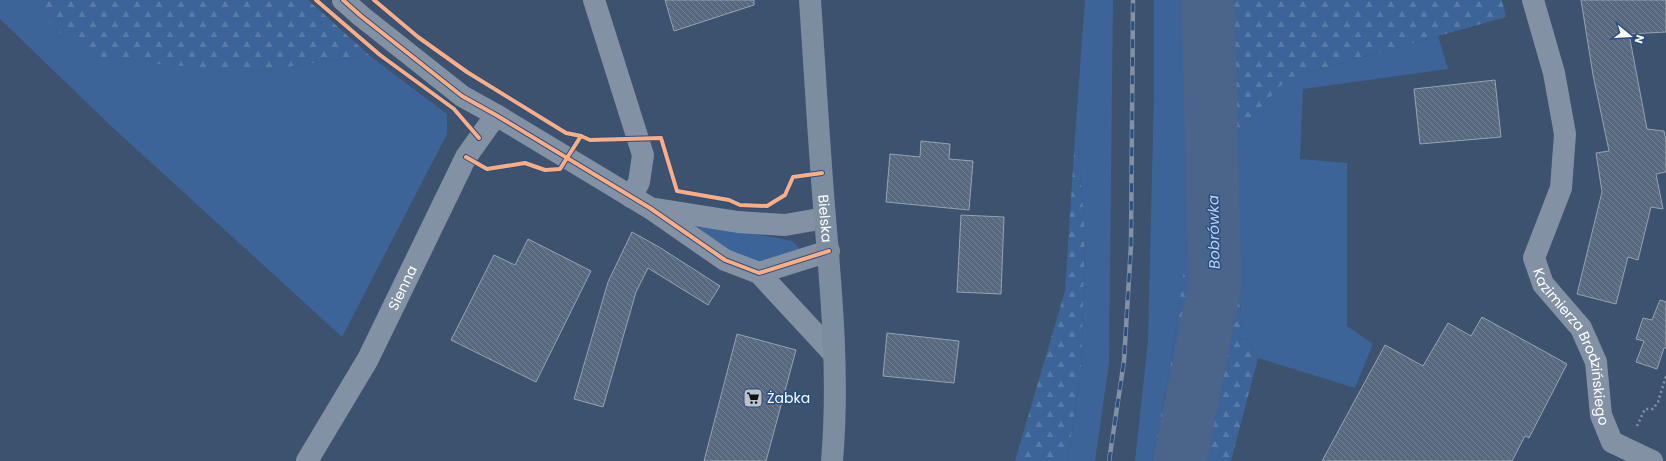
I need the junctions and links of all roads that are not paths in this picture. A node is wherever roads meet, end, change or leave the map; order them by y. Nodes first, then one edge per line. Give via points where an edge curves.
1 (343, 0) edge
2 (594, 0) edge
3 (810, 0) edge
4 (1533, 0) edge
5 (496, 115) junction
6 (631, 197) junction
7 (650, 208) junction
8 (825, 218) junction
9 (829, 251) junction
10 (759, 273) junction
11 (834, 354) junction
12 (307, 461) edge
13 (832, 461) edge
14 (1652, 461) edge

1 - 5 street via 462,96
2 - 6 street via 643,155 639,182
3 - 8 street, Bielska
4 - 14 street, Kazimierza Brodzińskiego via 1554,73 1565,134 1561,188 1534,258 1543,284 1581,328 1596,362 1601,415 1612,442
5 - 6 street
5 - 12 street, Sienna via 466,157 368,360
6 - 7 street
7 - 8 street via 738,222 777,225
7 - 10 street via 725,260
8 - 9 street, Bielska
9 - 10 street
9 - 11 street, Bielska
10 - 11 street
11 - 13 street, Bielska

